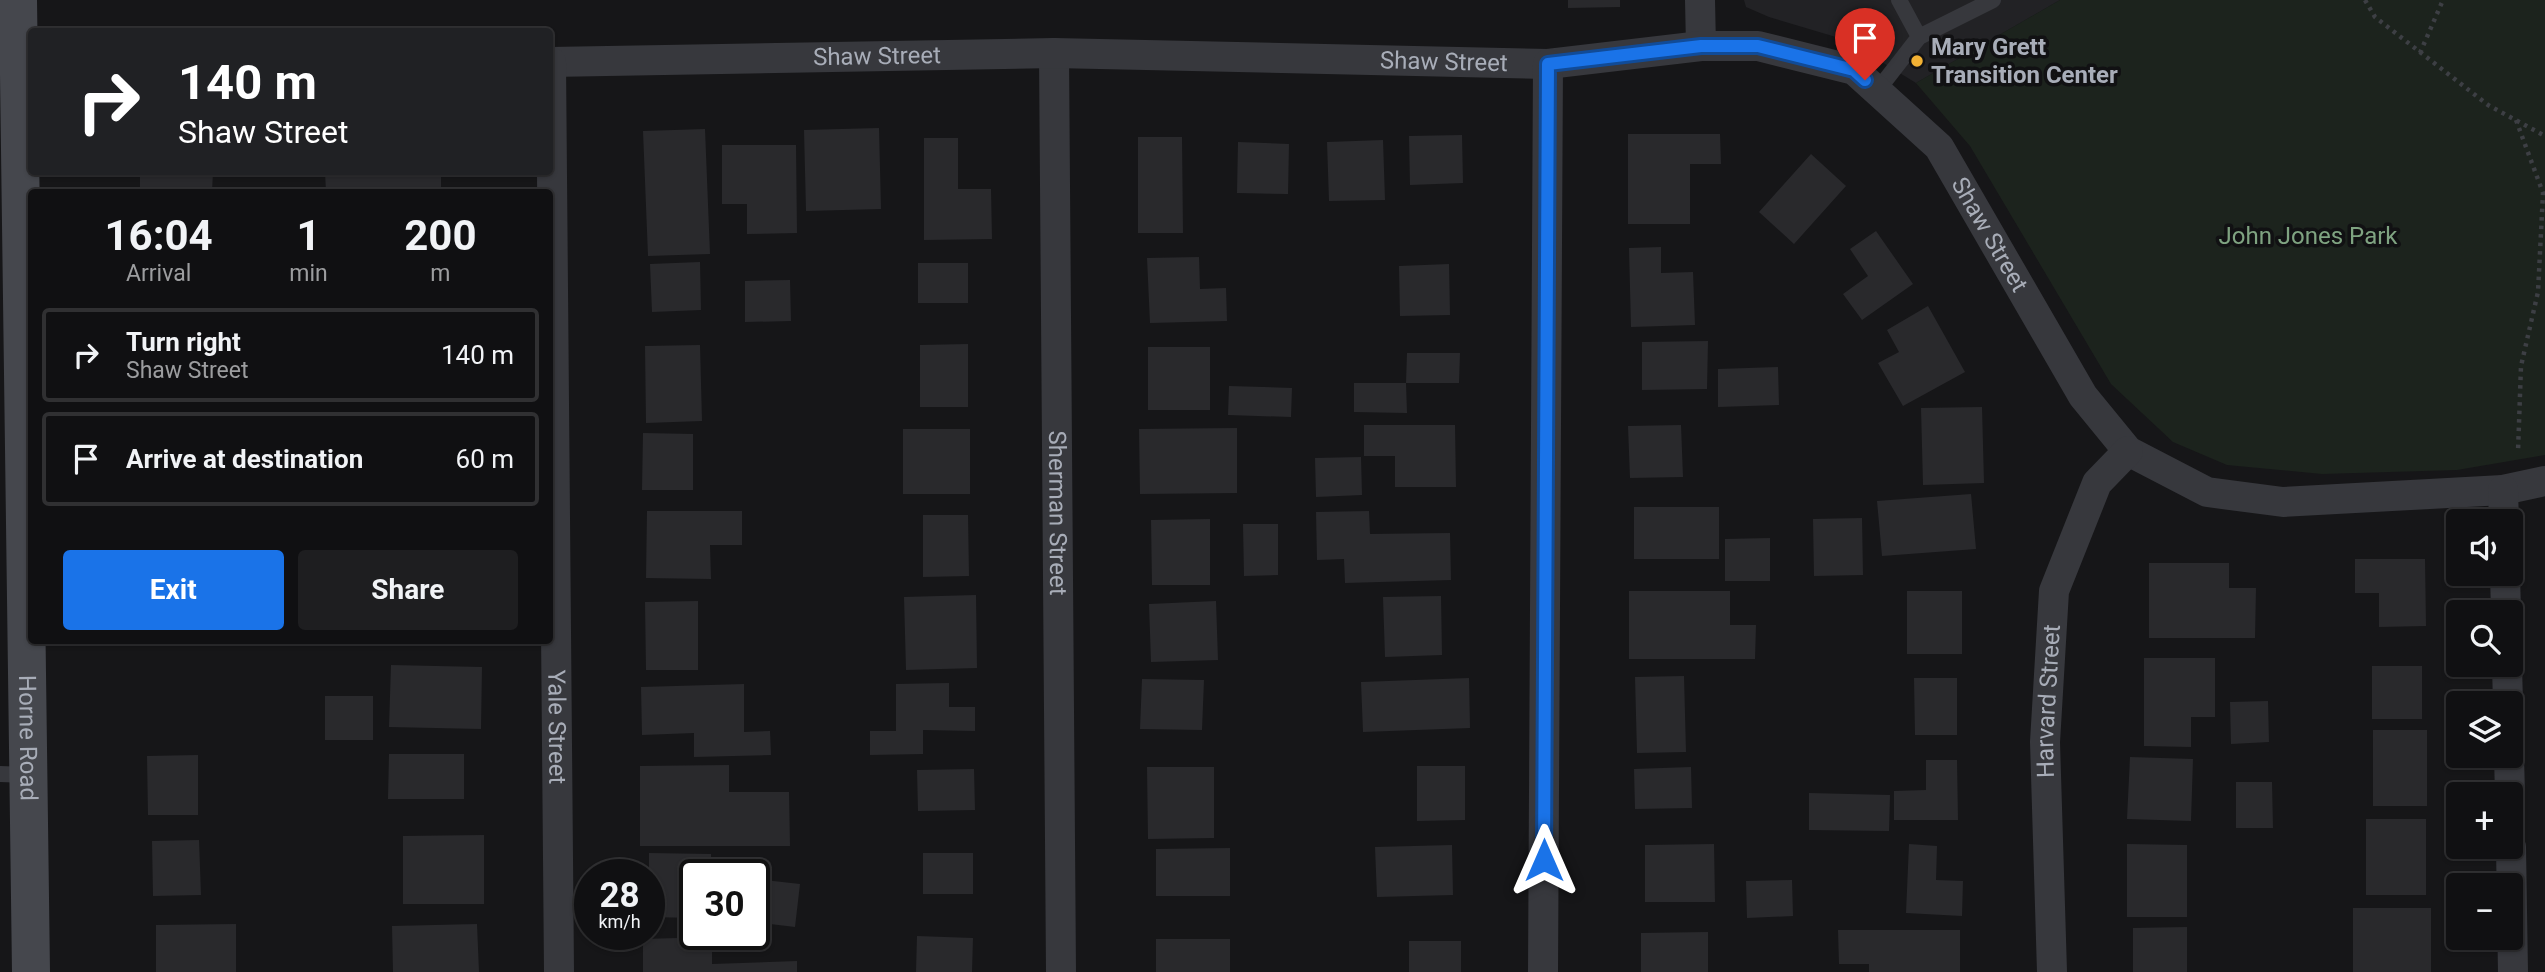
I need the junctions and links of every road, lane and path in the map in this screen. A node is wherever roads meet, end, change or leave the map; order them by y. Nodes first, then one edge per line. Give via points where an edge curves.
1 (18, 0) edge
2 (1700, 0) edge
3 (1899, 0) edge
4 (1993, 0) edge
5 (2365, 0) edge
6 (2443, 0) edge
7 (1919, 37) junction
8 (1701, 46) junction
9 (2420, 52) junction
10 (1054, 53) junction
11 (553, 62) edge
12 (1548, 64) junction
13 (17, 89) edge
14 (1877, 91) junction
15 (2515, 120) junction
16 (2545, 136) edge
17 (2544, 193) edge
18 (553, 365) edge
19 (2128, 452) junction
20 (2540, 482) edge
21 (2503, 490) junction
22 (2504, 509) edge
23 (13, 774) edge
24 (2511, 859) edge
25 (31, 972) edge
26 (559, 972) edge
27 (1061, 972) edge
28 (1543, 972) edge
29 (2052, 972) edge
30 (2513, 972) edge

1 - 13 main road, Horne Road
2 - 8 street
3 - 7 lane
4 - 7 lane
5 - 9 path via 2375,17
6 - 9 path
7 - 14 lane
8 - 12 street, Shaw Street
8 - 14 street, Shaw Street via 1758,46 1854,70
9 - 15 path via 2488,105
10 - 11 street, Shaw Street
10 - 12 street, Shaw Street
10 - 27 street, Sherman Street
12 - 28 street
13 - 23 main road, Horne Road
14 - 19 street, Shaw Street via 1938,147 2083,396
15 - 16 path
15 - 17 path
17 - 20 path via 2538,292 2521,366 2518,448 2518,461
18 - 26 street, Yale Street
19 - 21 street, Shaw Street via 2207,492 2283,502
19 - 29 street, Harvard Street via 2097,483 2054,591 2045,742
20 - 21 street, Shaw Street
21 - 22 street
23 - 25 main road, Horne Road
24 - 30 street

